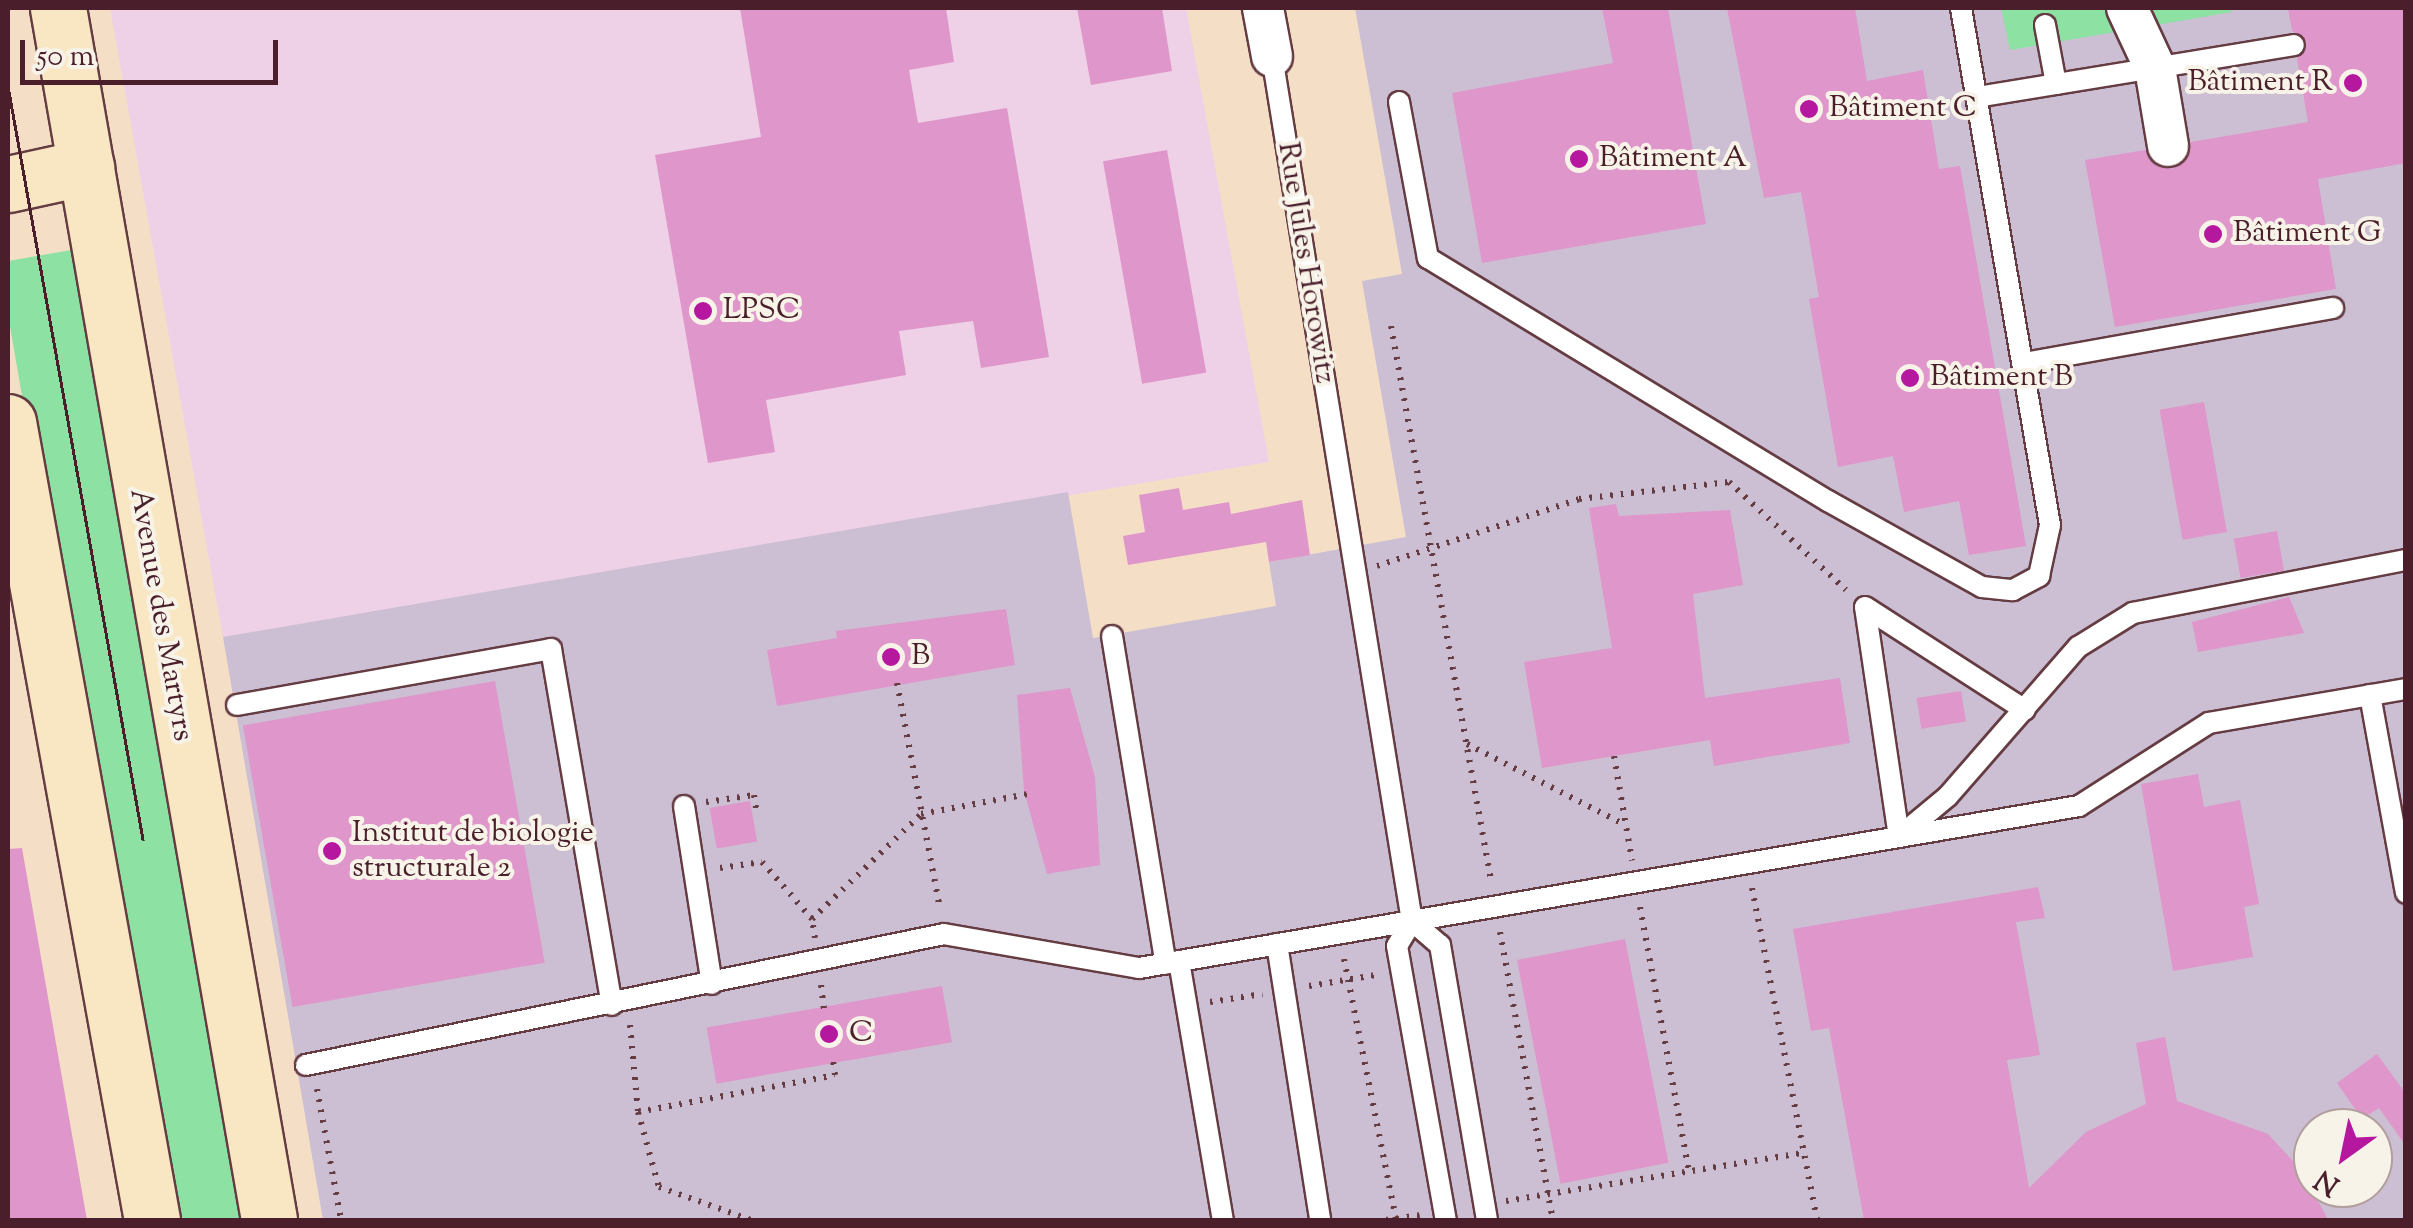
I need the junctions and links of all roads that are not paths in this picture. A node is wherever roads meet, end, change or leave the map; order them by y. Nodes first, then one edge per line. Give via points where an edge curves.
1 (58, 8) edge
2 (1262, 8) edge
3 (1961, 8) edge
4 (2127, 8) edge
5 (2045, 25) dead end
6 (2294, 45) dead end
7 (1272, 56) joint
8 (2155, 68) junction
9 (2056, 84) junction
10 (1977, 97) junction
11 (1399, 102) dead end
12 (2168, 146) dead end
13 (86, 168) junction
14 (8, 184) edge
15 (2333, 308) dead end
16 (2024, 364) junction
17 (8, 422) edge
18 (2406, 560) edge
19 (1112, 636) dead end
20 (2406, 689) edge
21 (2370, 695) junction
22 (237, 705) dead end
23 (2025, 710) junction
24 (684, 806) road end
25 (1899, 837) junction
26 (2406, 894) edge
27 (1412, 921) junction
28 (1277, 944) junction
29 (1172, 963) junction
30 (712, 984) junction
31 (620, 1004) junction
32 (309, 1064) road end
33 (152, 1220) edge
34 (269, 1220) edge
35 (1223, 1220) edge
36 (1320, 1220) edge
37 (1446, 1220) edge
38 (1487, 1220) edge

1 - 13 main road, Avenue des Martyrs
2 - 7 street, Rue Jules Horowitz
3 - 10 lane
4 - 8 street
5 - 9 lane
6 - 8 lane
7 - 27 lane, Rue Jules Horowitz via 1341,520
8 - 9 lane
8 - 12 street
9 - 10 lane
10 - 16 lane
11 - 16 lane via 1428,258 1982,587 2013,590 2039,576 2050,524
13 - 14 main road
13 - 34 main road, Avenue des Martyrs
15 - 16 lane
17 - 33 main road
18 - 23 lane via 2134,613 2078,647
19 - 29 lane
20 - 21 lane
21 - 25 lane via 2209,723 2079,806
21 - 26 lane
22 - 31 lane via 551,649
23 - 25 lane
23 - 25 lane via 1865,607
24 - 30 lane
25 - 27 lane
27 - 28 lane
27 - 37 lane via 1397,946
27 - 38 lane via 1440,945
28 - 29 lane
28 - 36 lane
29 - 30 lane via 1139,968 944,934
29 - 35 lane
30 - 31 lane
31 - 32 lane

